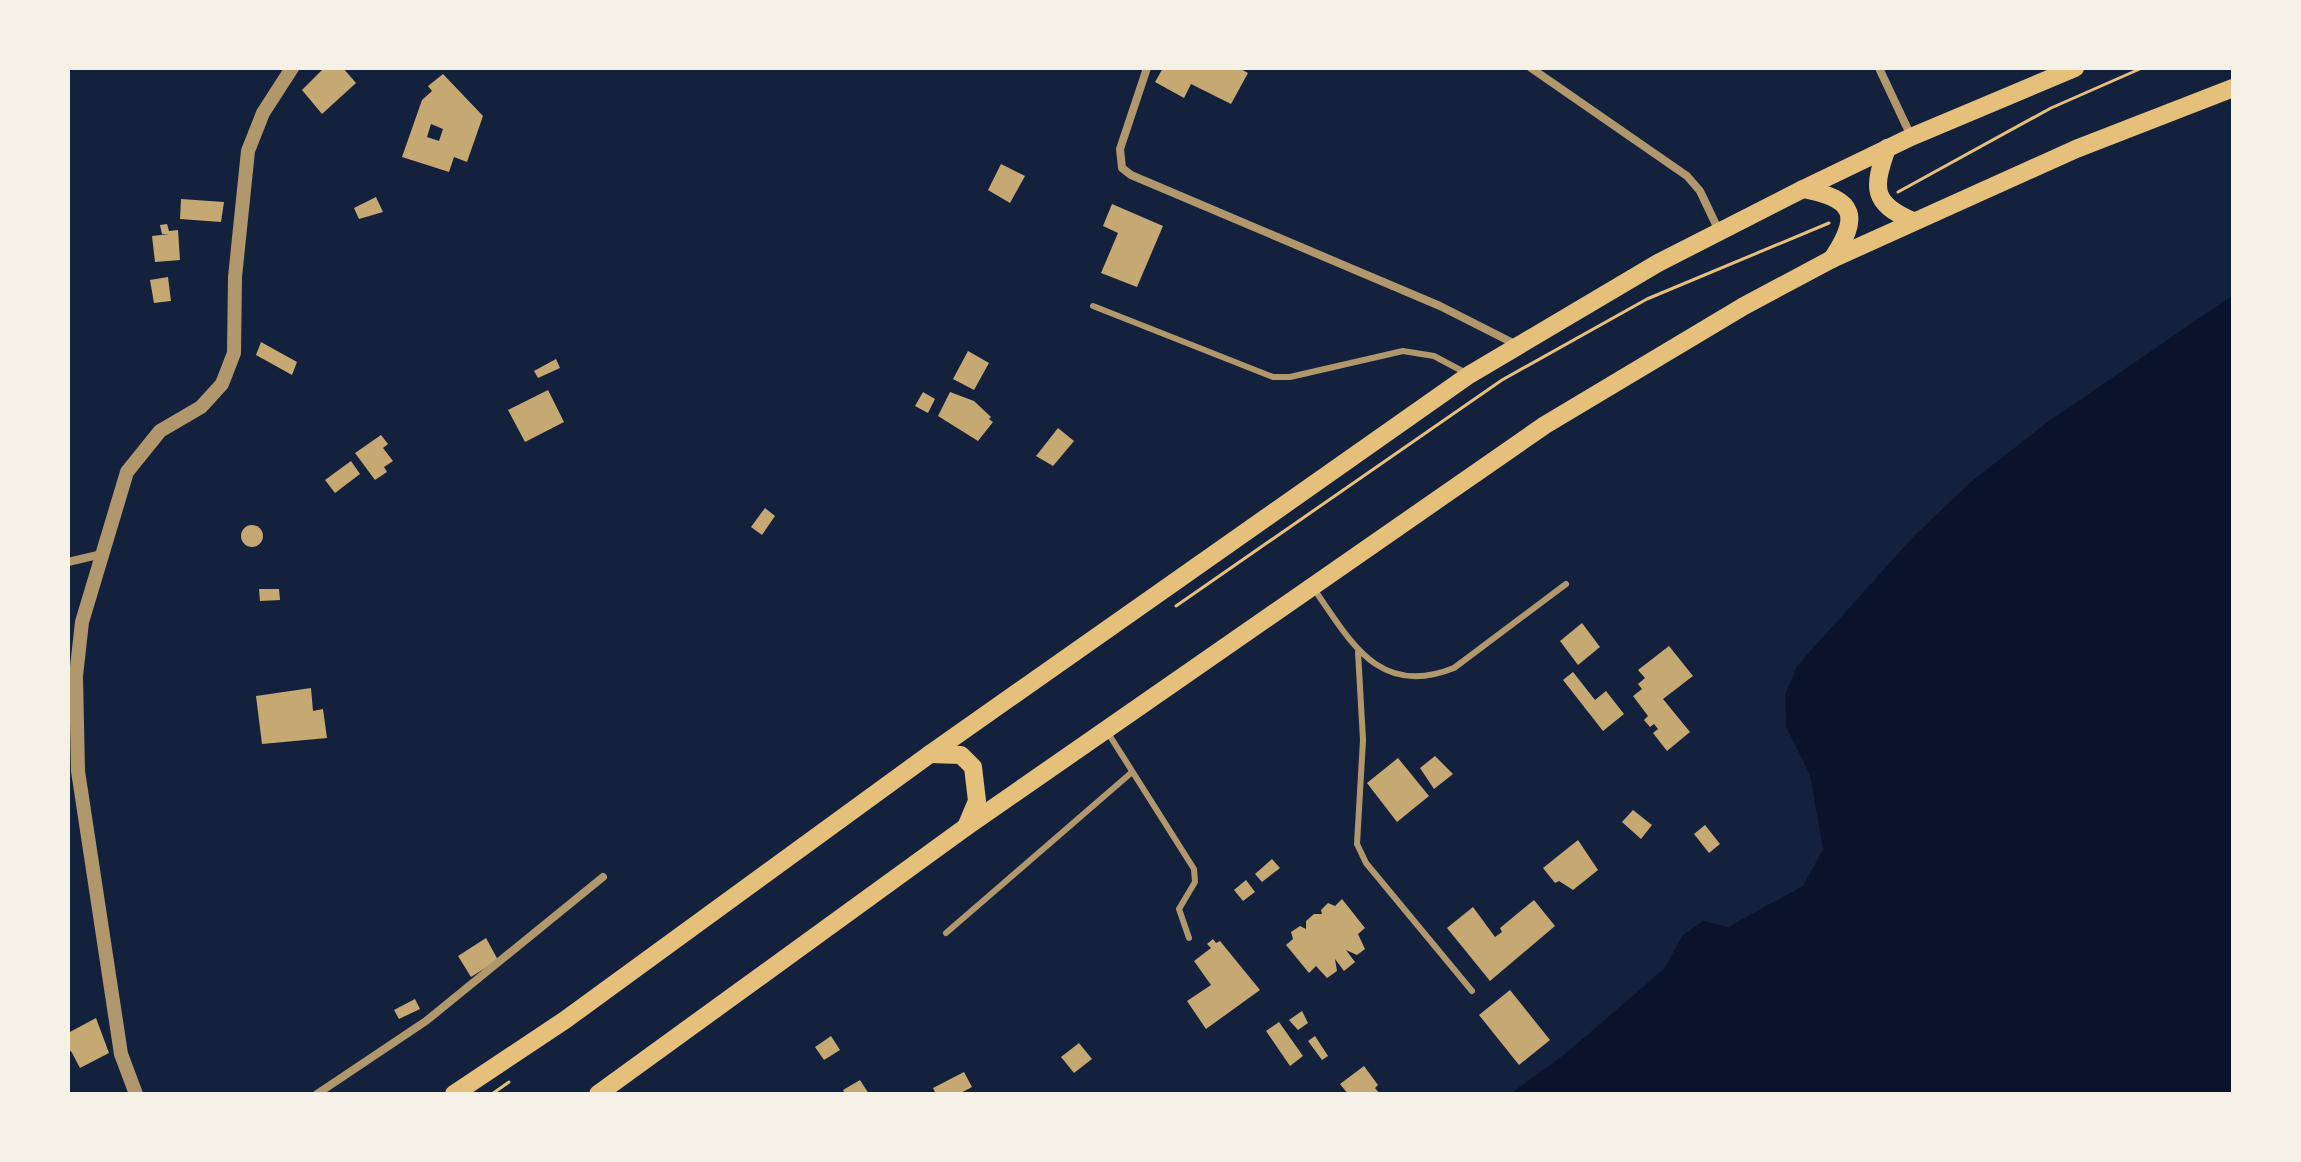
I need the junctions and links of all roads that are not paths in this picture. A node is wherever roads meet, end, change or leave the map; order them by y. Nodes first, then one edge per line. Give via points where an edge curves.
1 (292, 68) edge
2 (1147, 68) edge
3 (1531, 68) edge
4 (1879, 68) edge
5 (2075, 68) edge
6 (2233, 88) edge
7 (1911, 137) junction
8 (1887, 148) junction
9 (1803, 189) junction
10 (1913, 221) junction
11 (1719, 232) junction
12 (1832, 259) junction
13 (1093, 306) dead end
14 (1518, 345) junction
15 (1469, 375) junction
16 (103, 554) junction
17 (68, 562) edge
18 (1566, 584) dead end
19 (1312, 586) junction
20 (1358, 652) junction
21 (1106, 731) junction
22 (930, 754) junction
23 (1131, 773) junction
24 (966, 827) junction
25 (603, 877) dead end
26 (946, 933) dead end
27 (1189, 938) dead end
28 (1472, 991) dead end
29 (136, 1094) edge
30 (317, 1094) edge
31 (454, 1094) edge
32 (598, 1094) edge

1 - 16 street via 263,113 248,151 235,277 234,353 222,384 201,407 160,431 139,453 120,492
2 - 14 street via 1120,149 1122,168 1131,175 1440,306
3 - 11 street via 1687,176
4 - 7 street
5 - 7 main road
6 - 10 main road
7 - 8 main road
8 - 9 main road
8 - 10 main road via 1878,174 1881,201
9 - 11 main road
9 - 12 main road via 1837,198 1849,214 1849,232
10 - 12 main road
11 - 14 main road
12 - 19 main road via 1545,425
13 - 15 lane via 1273,377 1403,351 1434,356
14 - 15 main road
15 - 22 main road
16 - 17 street
16 - 29 street via 82,622 75,723 111,1001 121,1054
18 - 20 lane via 1454,668 1435,675 1396,673
19 - 20 lane
19 - 21 main road
20 - 28 lane via 1363,740 1357,844 1366,863
21 - 23 lane
21 - 24 main road
22 - 24 main road via 961,755 973,767 977,801
22 - 31 main road via 565,1020
23 - 26 lane
23 - 27 lane via 1194,869 1195,882 1179,909
24 - 32 main road
25 - 30 street via 426,1021

